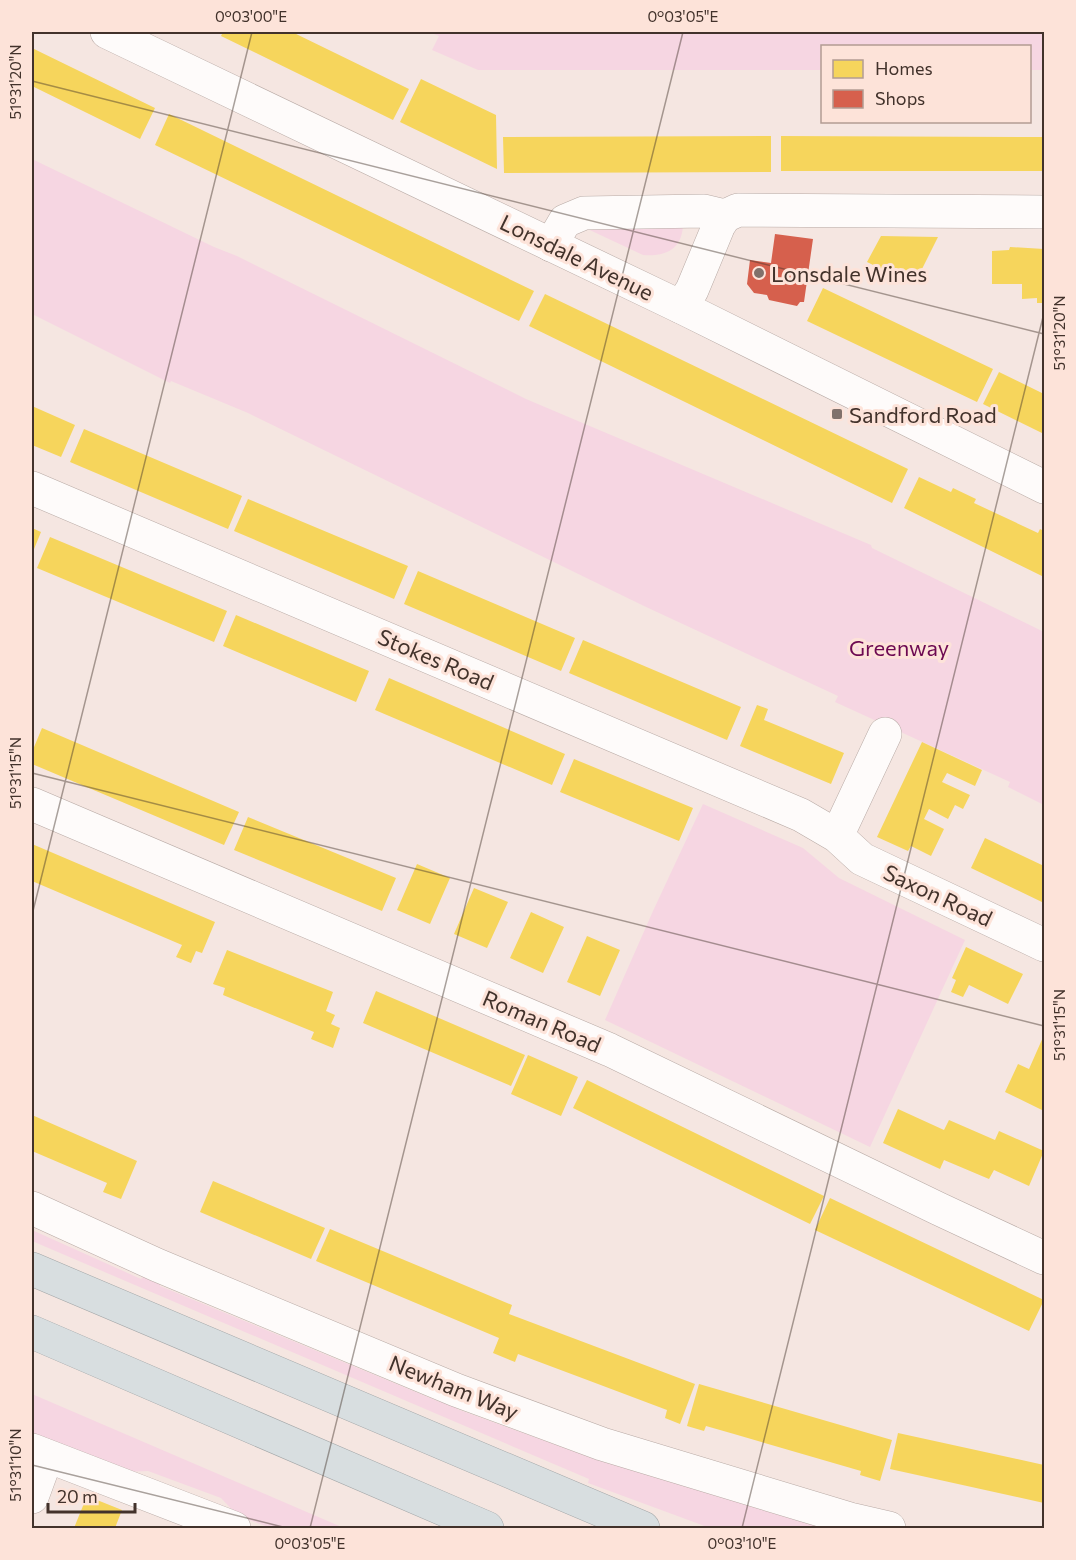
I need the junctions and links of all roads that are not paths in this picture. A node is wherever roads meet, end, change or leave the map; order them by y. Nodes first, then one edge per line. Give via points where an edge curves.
1 (107, 32) edge
2 (1044, 212) edge
3 (725, 216) junction
4 (551, 245) junction
5 (681, 307) junction
6 (1044, 487) edge
7 (32, 488) edge
8 (885, 734) dead end
9 (32, 804) edge
10 (837, 836) junction
11 (1044, 945) edge
12 (32, 1208) edge
13 (1042, 1250) edge
14 (32, 1269) edge
15 (32, 1332) edge
16 (40, 1453) edge
17 (32, 1497) edge
18 (234, 1528) edge
19 (487, 1528) edge
20 (643, 1528) edge
21 (890, 1528) edge

1 - 4 street, Lonsdale Avenue
2 - 3 street via 738,210
3 - 4 street via 704,211 584,213 566,221
3 - 5 street
4 - 5 street, Lonsdale Avenue
5 - 6 street, Lonsdale Avenue
7 - 10 street, Stokes Road via 801,815
8 - 10 street
9 - 13 street, Roman Road via 610,1050 939,1209
10 - 11 street, Saxon Road via 862,859
12 - 21 street, Newham Way via 456,1390 602,1444
14 - 20 highway
15 - 19 highway
16 - 17 street
16 - 18 street

